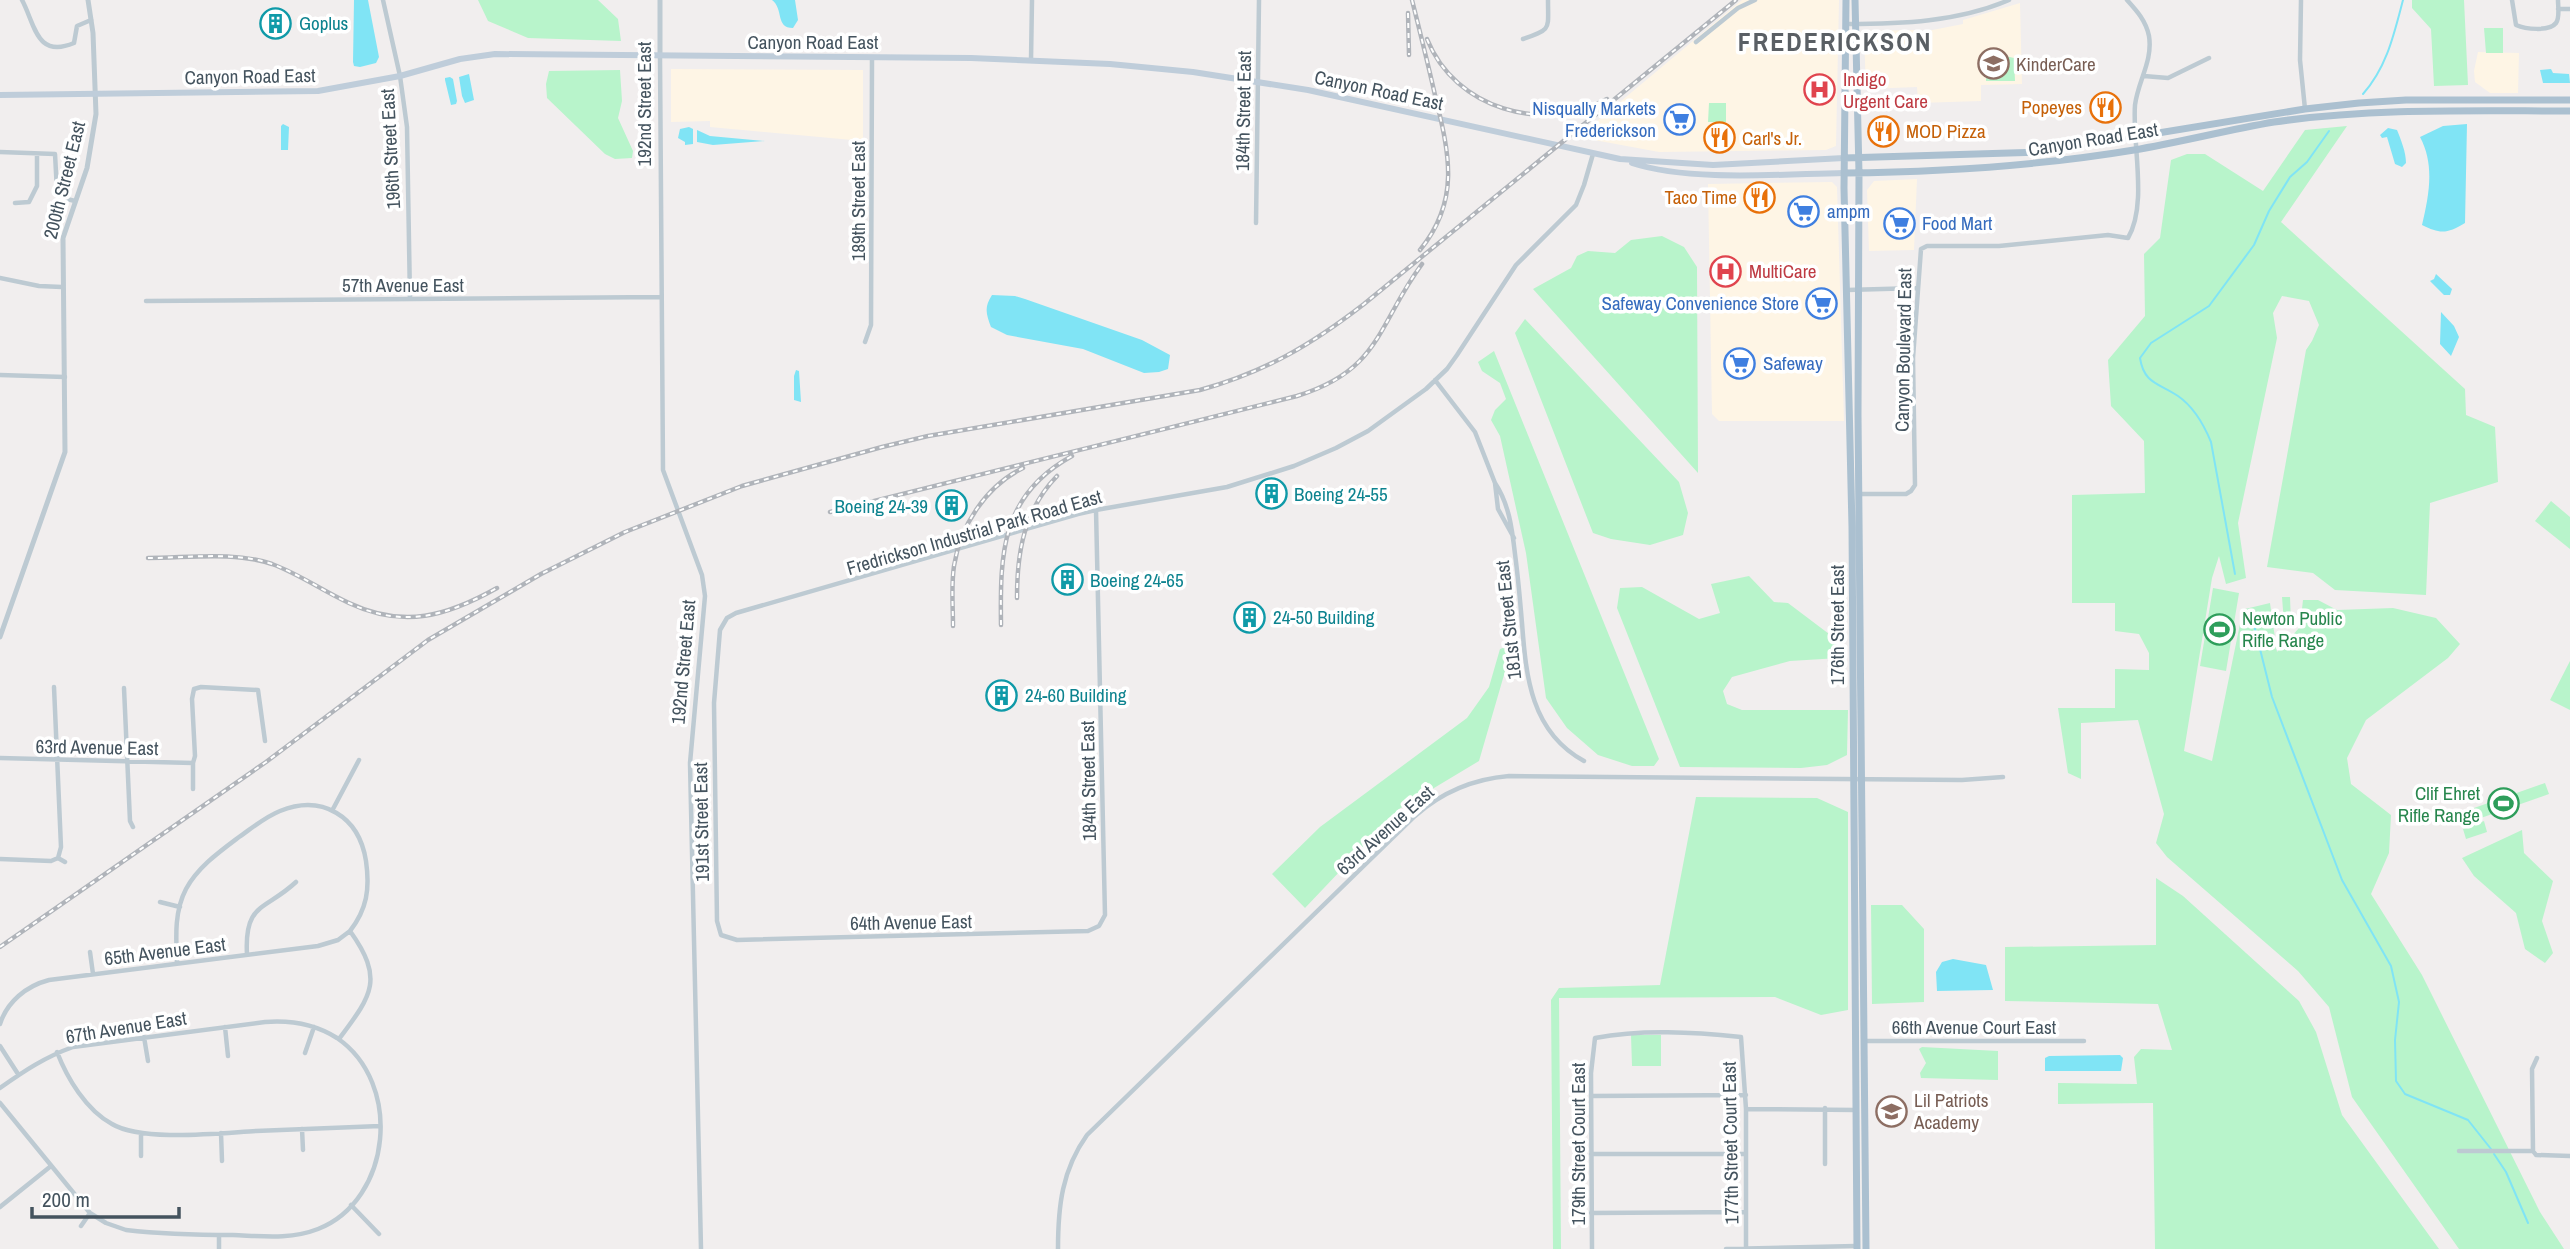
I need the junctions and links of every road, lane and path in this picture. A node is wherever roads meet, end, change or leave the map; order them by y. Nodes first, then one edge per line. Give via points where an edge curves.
1 (22, 0) edge
2 (88, 0) edge
3 (383, 0) edge
4 (660, 0) edge
5 (1032, 0) edge
6 (1259, 0) edge
7 (1548, 0) edge
8 (1755, 0) edge
9 (1846, 0) edge
10 (1855, 0) edge
11 (2009, 0) edge
12 (2127, 0) edge
13 (2301, 0) edge
14 (2512, 0) edge
15 (2558, 0) edge
16 (2558, 9) junction
17 (2570, 9) edge
18 (91, 20) junction
19 (1846, 24) junction
20 (1856, 24) junction
21 (1523, 39) dead end
22 (1696, 42) dead end
23 (660, 57) junction
24 (872, 58) junction
25 (2208, 58) dead end
26 (1031, 60) junction
27 (400, 76) junction
28 (2144, 76) junction
29 (1257, 82) junction
30 (96, 94) junction
31 (0, 95) edge
32 (2570, 100) edge
33 (2305, 109) junction
34 (2570, 111) edge
35 (2273, 122) junction
36 (2134, 138) junction
37 (2135, 149) junction
38 (0, 152) edge
39 (37, 154) junction
40 (1593, 154) junction
41 (1844, 158) junction
42 (1858, 158) junction
43 (1620, 159) junction
44 (1844, 173) junction
45 (1859, 173) junction
46 (75, 201) junction
47 (15, 203) dead end
48 (1256, 223) dead end
49 (0, 278) edge
50 (62, 287) junction
51 (1918, 288) junction
52 (1857, 289) junction
53 (1847, 290) junction
54 (661, 298) junction
55 (410, 299) junction
56 (146, 301) dead end
57 (865, 342) dead end
58 (0, 375) edge
59 (65, 377) junction
60 (1435, 380) junction
61 (1495, 482) junction
62 (1851, 489) junction
63 (1860, 494) junction
64 (1096, 510) junction
65 (1860, 527) junction
66 (1514, 538) junction
67 (723, 624) joint
68 (0, 637) edge
69 (1853, 673) junction
70 (54, 687) dead end
71 (124, 688) dead end
72 (1862, 704) junction
73 (265, 741) dead end
74 (0, 758) edge
75 (57, 760) junction
76 (359, 760) dead end
77 (127, 761) junction
78 (1584, 761) dead end
79 (192, 763) junction
80 (2003, 777) dead end
81 (1854, 779) junction
82 (1863, 779) junction
83 (193, 789) dead end
84 (333, 809) junction
85 (133, 827) dead end
86 (58, 858) junction
87 (0, 859) edge
88 (65, 862) dead end
89 (296, 882) dead end
90 (160, 902) dead end
91 (180, 907) junction
92 (1101, 924) joint
93 (350, 932) junction
94 (721, 935) joint
95 (90, 951) dead end
96 (247, 955) junction
97 (177, 963) junction
98 (93, 974) junction
99 (1856, 976) junction
100 (1865, 1007) junction
101 (0, 1024) edge
102 (225, 1027) junction
103 (314, 1027) junction
104 (144, 1037) junction
105 (1595, 1038) joint
106 (339, 1040) junction
107 (1865, 1041) junction
108 (2084, 1041) dead end
109 (0, 1046) edge
110 (57, 1052) junction
111 (305, 1053) dead end
112 (228, 1056) dead end
113 (2537, 1058) dead end
114 (148, 1061) dead end
115 (18, 1074) junction
116 (0, 1088) edge
117 (1746, 1095) junction
118 (1591, 1096) junction
119 (0, 1103) edge
120 (1825, 1108) junction
121 (1746, 1109) junction
122 (1857, 1110) junction
123 (380, 1126) junction
124 (302, 1129) junction
125 (141, 1133) junction
126 (221, 1133) junction
127 (303, 1150) dead end
128 (2459, 1151) dead end
129 (2533, 1151) junction
130 (1591, 1154) junction
131 (1746, 1154) junction
132 (141, 1156) dead end
133 (2570, 1156) edge
134 (222, 1161) dead end
135 (1825, 1164) dead end
136 (51, 1166) junction
137 (351, 1205) junction
138 (0, 1207) edge
139 (1746, 1212) junction
140 (90, 1213) junction
141 (1591, 1213) junction
142 (81, 1226) dead end
143 (379, 1234) dead end
144 (219, 1235) junction
145 (1857, 1247) edge
146 (1746, 1248) edge
147 (219, 1249) edge
148 (701, 1249) edge
149 (1058, 1249) edge
150 (1592, 1249) edge
151 (1726, 1249) edge
152 (1866, 1249) edge

1 - 18 street via 36,34 57,47 75,43 77,26
2 - 18 street, 200th Street East
3 - 27 street, 196th Street East
4 - 23 street, 192nd Street East
5 - 26 street
6 - 29 street, 184th Street East
7 - 21 street via 1546,29
8 - 22 street
9 - 19 main road, 176th Street East
10 - 20 main road, 176th Street East
11 - 20 street via 1954,17
12 - 28 street via 2141,15 2149,39
13 - 33 street
14 - 16 street via 2516,24 2526,28 2555,25
15 - 16 street
16 - 17 street
18 - 30 street, 200th Street East
19 - 20 street
19 - 41 main road, 176th Street East
20 - 42 main road, 176th Street East
23 - 24 main road, Canyon Road East
23 - 27 main road, Canyon Road East via 495,54
23 - 54 street, 192nd Street East
24 - 26 main road, Canyon Road East
24 - 57 street, 189th Street East via 871,325
25 - 28 street via 2168,78
26 - 29 main road, Canyon Road East via 1151,67
27 - 30 main road, Canyon Road East via 292,93
27 - 55 street, 196th Street East via 407,127
28 - 36 street via 2136,101
29 - 40 main road, Canyon Road East
29 - 48 street, 184th Street East
30 - 31 main road, Canyon Road East
30 - 46 street, 200th Street East via 94,139
32 - 33 main road, Canyon Road East via 2406,100
33 - 35 main road via 2301,115
33 - 36 main road, Canyon Road East
34 - 35 main road, Canyon Road East via 2405,111
35 - 37 main road, Canyon Road East
36 - 37 street
36 - 42 main road, Canyon Road East via 2042,152
37 - 45 main road, Canyon Road East via 2012,167
37 - 51 street, Canyon Boulevard East via 2137,196 2128,238 2108,235 1999,246 1927,246 1919,254
38 - 39 street
39 - 46 street via 55,154 57,191
39 - 47 street via 36,193 29,202
40 - 43 main road, Canyon Road East
40 - 60 street, Fredrickson Industrial Park Road East via 1576,205 1516,265 1457,355
41 - 42 main road, Canyon Road East
41 - 43 main road, Canyon Road East via 1713,165
41 - 44 main road, 176th Street East
42 - 45 main road, 176th Street East
43 - 44 main road, Canyon Road East via 1702,174
44 - 45 main road, Canyon Road East
44 - 53 main road, 176th Street East
45 - 52 main road, 176th Street East
46 - 50 street, 200th Street East via 63,238
49 - 50 street
50 - 59 street, 200th Street East
51 - 52 street
51 - 63 street, Canyon Boulevard East via 1913,358 1915,483 1906,494
52 - 53 street
52 - 63 main road, 176th Street East
53 - 62 main road, 176th Street East
54 - 55 street, 57th Avenue East
54 - 148 street, 192nd Street East via 663,470 702,575 705,596 690,763
55 - 56 street, 57th Avenue East
58 - 59 street
59 - 68 street, 200th Street East via 65,452
60 - 61 street, 181st Street East via 1475,432
60 - 64 street, Fredrickson Industrial Park Road East via 1368,430 1294,466 1227,487
61 - 66 street, 181st Street East
61 - 66 street, 181st Street East via 1498,509
62 - 65 main road
62 - 69 main road, 176th Street East
63 - 65 main road, 176th Street East
64 - 67 street, Fredrickson Industrial Park Road East via 737,613
64 - 92 street, 184th Street East via 1105,915
65 - 72 main road, 176th Street East
66 - 78 street, 181st Street East via 1525,666 1533,701 1556,739
67 - 94 street, 191st Street East via 714,704 717,921
69 - 72 main road
69 - 81 main road, 176th Street East
70 - 75 street
71 - 77 street
72 - 82 main road, 176th Street East
73 - 79 street via 258,690 194,689
74 - 75 street, 63rd Avenue East
75 - 77 street, 63rd Avenue East
75 - 86 street
76 - 84 street
77 - 79 street, 63rd Avenue East
77 - 85 street
79 - 83 street
80 - 82 street, 63rd Avenue East
81 - 82 street, 63rd Avenue East
81 - 99 main road, 176th Street East
81 - 149 street, 63rd Avenue East via 1509,776 1447,793 1415,816 1087,1135 1063,1185
82 - 100 main road, 176th Street East
84 - 91 street via 297,806 277,812 200,869
84 - 93 street via 351,825 366,858 367,897
86 - 87 street
86 - 88 street
89 - 96 street via 252,916
90 - 91 street
91 - 97 street
92 - 94 street, 64th Avenue East via 1088,931 737,940
93 - 96 street, 65th Avenue East via 318,946
93 - 106 street via 365,952 370,987 365,1003
95 - 98 street
96 - 97 street, 65th Avenue East
97 - 98 street, 65th Avenue East
98 - 101 street, 65th Avenue East via 30,988 10,1005
99 - 100 main road
99 - 122 main road, 176th Street East
100 - 107 main road, 176th Street East
102 - 103 street, 67th Avenue East via 279,1021
102 - 104 street, 67th Avenue East
102 - 112 street
103 - 106 street, 67th Avenue East
103 - 111 street
104 - 110 street, 67th Avenue East
104 - 114 street
105 - 117 street, 177th Street Court East via 1704,1033 1741,1037
105 - 118 street, 179th Street Court East
106 - 123 street via 369,1077
107 - 108 street, 66th Avenue Court East
107 - 152 main road, 176th Street East
109 - 115 street
110 - 115 street, 67th Avenue East
110 - 125 street via 91,1106 113,1125
113 - 129 street via 2532,1069
115 - 116 street, 67th Avenue East
117 - 118 street
117 - 121 street, 177th Street Court East
118 - 130 street, 179th Street Court East
119 - 136 street
120 - 121 street
120 - 122 street
120 - 135 street
121 - 131 street, 177th Street Court East
122 - 145 main road, 176th Street East
123 - 124 street
123 - 137 street via 371,1178
124 - 126 street
124 - 127 street
125 - 126 street
125 - 132 street
126 - 134 street
128 - 129 street
129 - 133 street via 2536,1155
130 - 131 street
130 - 141 street, 179th Street Court East
131 - 139 street, 177th Street Court East
136 - 138 street
136 - 140 street
137 - 143 street
137 - 144 street via 332,1222 304,1233
139 - 141 street
139 - 146 street, 177th Street Court East
140 - 142 street
140 - 144 street via 126,1230
141 - 150 street, 179th Street Court East
144 - 147 street
145 - 146 street
146 - 151 street

